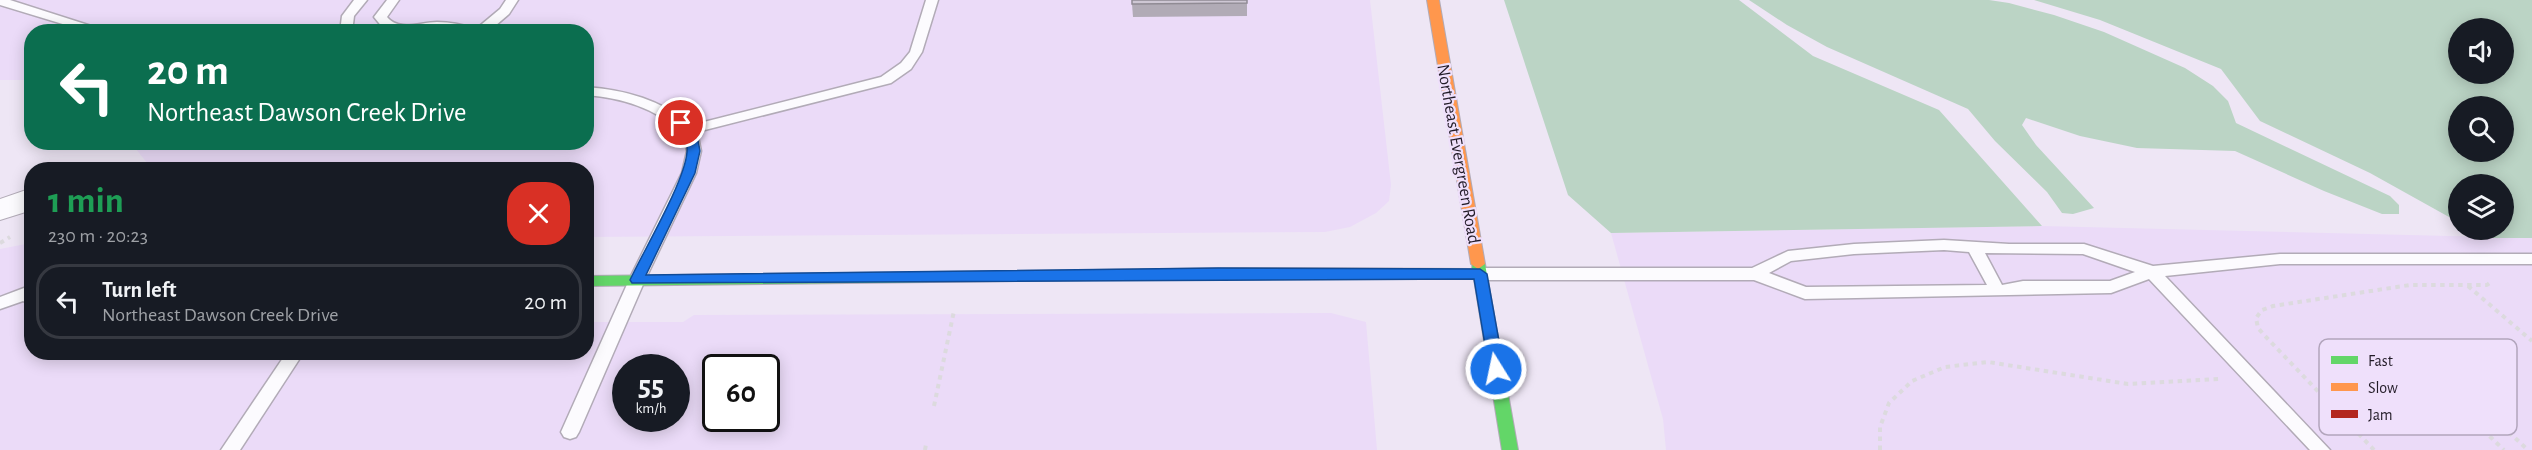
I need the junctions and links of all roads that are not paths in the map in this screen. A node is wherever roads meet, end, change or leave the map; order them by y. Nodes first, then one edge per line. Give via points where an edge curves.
1 (361, 0) edge
2 (393, 0) edge
3 (512, 0) edge
4 (932, 0) edge
5 (1433, 0) edge
6 (0, 1) edge
7 (77, 24) edge
8 (347, 24) edge
9 (386, 24) edge
10 (489, 24) edge
11 (594, 92) edge
12 (690, 130) junction
13 (24, 201) edge
14 (0, 210) edge
15 (1974, 247) junction
16 (2532, 259) edge
17 (2152, 272) junction
18 (1480, 274) junction
19 (1755, 274) junction
20 (637, 280) junction
21 (594, 281) edge
22 (1998, 291) junction
23 (24, 294) edge
24 (0, 303) edge
25 (291, 360) edge
26 (570, 432) dead end
27 (230, 450) edge
28 (1510, 450) edge
29 (2321, 450) edge

1 - 8 lane via 348,16
2 - 9 lane via 380,17
3 - 10 lane
4 - 12 lane via 916,52 906,66 886,80
5 - 18 street, Northeast Evergreen Road
6 - 7 lane
11 - 12 lane via 628,95 651,103
12 - 20 lane via 694,151 689,173
13 - 14 street
15 - 17 lane via 2084,249
15 - 19 lane via 1818,251 1788,256
15 - 22 lane
16 - 17 lane via 2280,260
17 - 22 lane via 2111,287 2023,287
17 - 29 lane
18 - 19 lane
18 - 20 street
18 - 28 street, Northeast Evergreen Road
19 - 22 lane via 1805,293
20 - 21 street
20 - 26 lane
23 - 24 lane
25 - 27 lane

